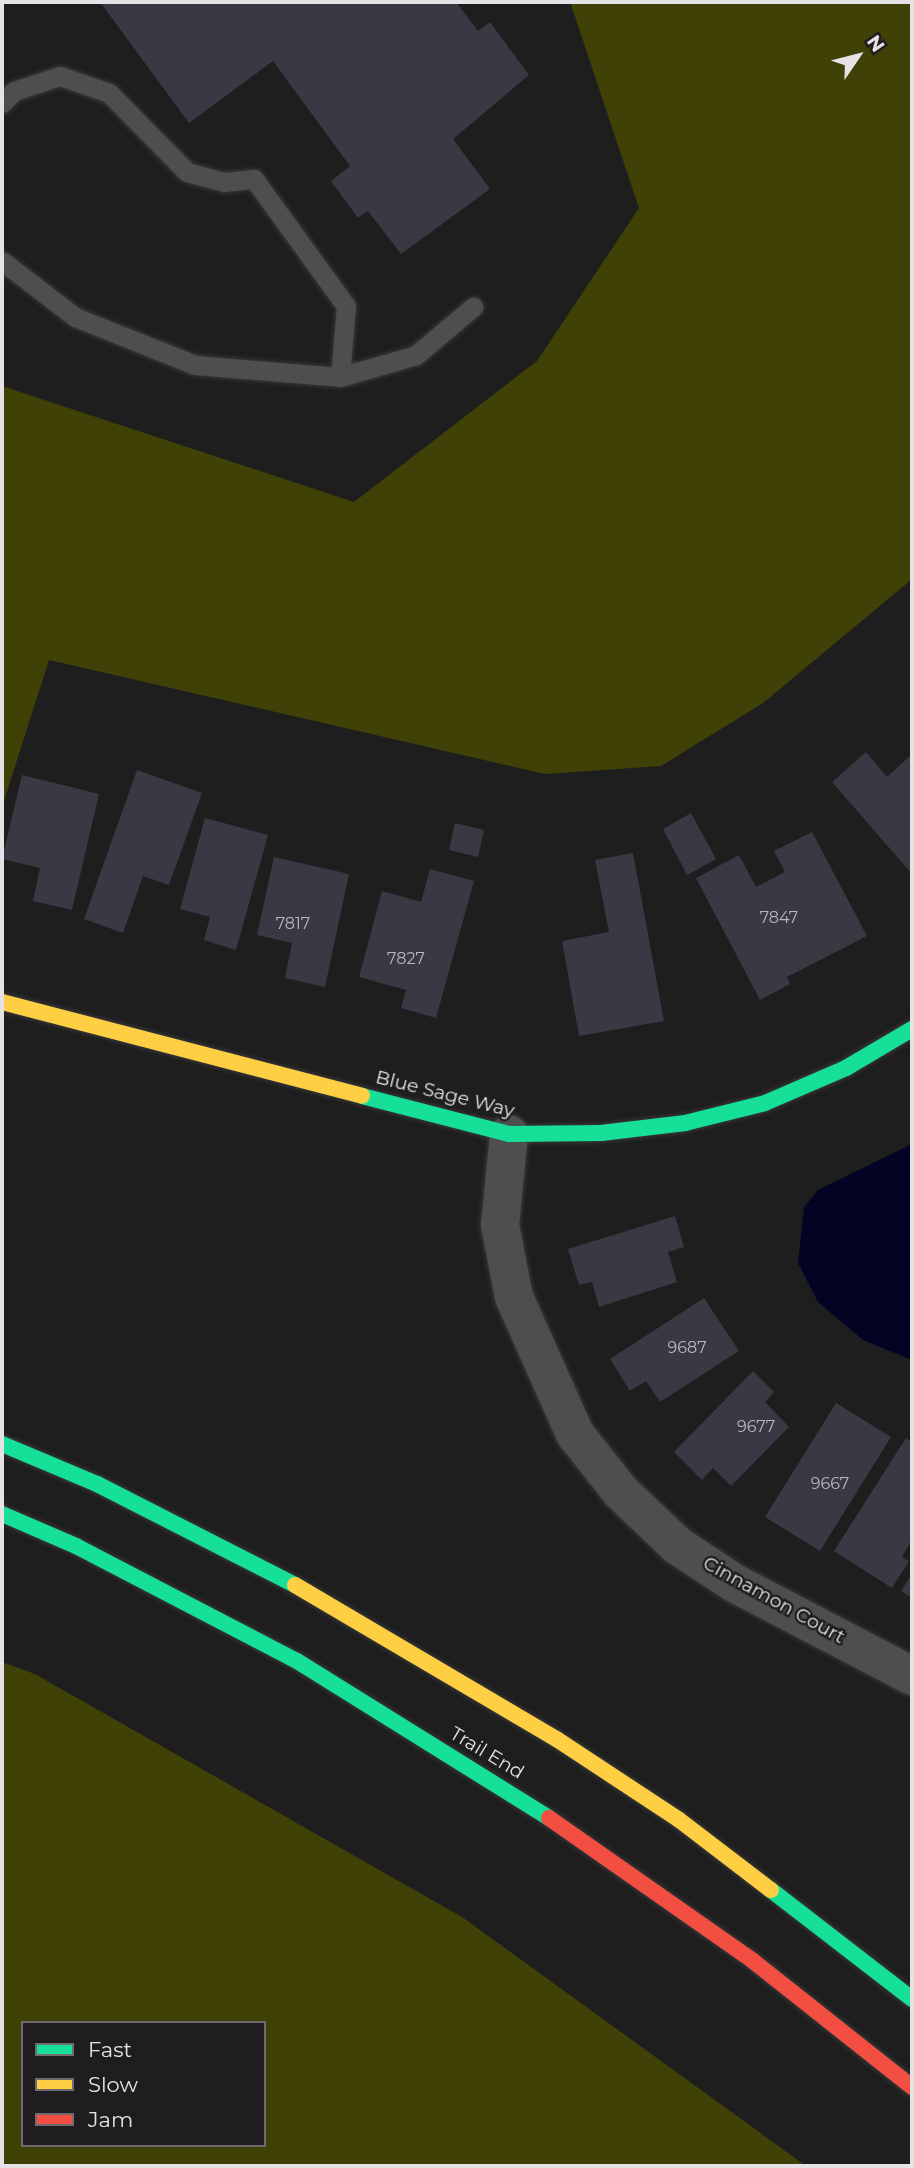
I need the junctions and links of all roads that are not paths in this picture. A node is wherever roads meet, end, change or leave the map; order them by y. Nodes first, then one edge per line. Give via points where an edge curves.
1 (2, 103) edge
2 (2, 261) edge
3 (472, 307) dead end
4 (340, 377) junction
5 (2, 1002) edge
6 (912, 1029) edge
7 (509, 1134) junction
8 (2, 1444) edge
9 (2, 1514) edge
10 (912, 1676) edge
11 (912, 1999) edge
12 (912, 2087) edge

1 - 4 lane via 14,91 60,76 109,93 187,172 224,182 254,179 346,306
2 - 4 lane via 75,317 195,365
3 - 4 lane via 416,355
5 - 7 street, Blue Sage Way
6 - 7 street, Blue Sage Way via 846,1068 751,1107 685,1124 601,1133
7 - 10 street, Cinnamon Court via 500,1225 514,1297 540,1367 575,1434 621,1492 678,1546 736,1584
8 - 11 street via 97,1484 336,1606 546,1733 678,1819
9 - 12 street, Trail End via 76,1546 296,1661 515,1794 753,1961

